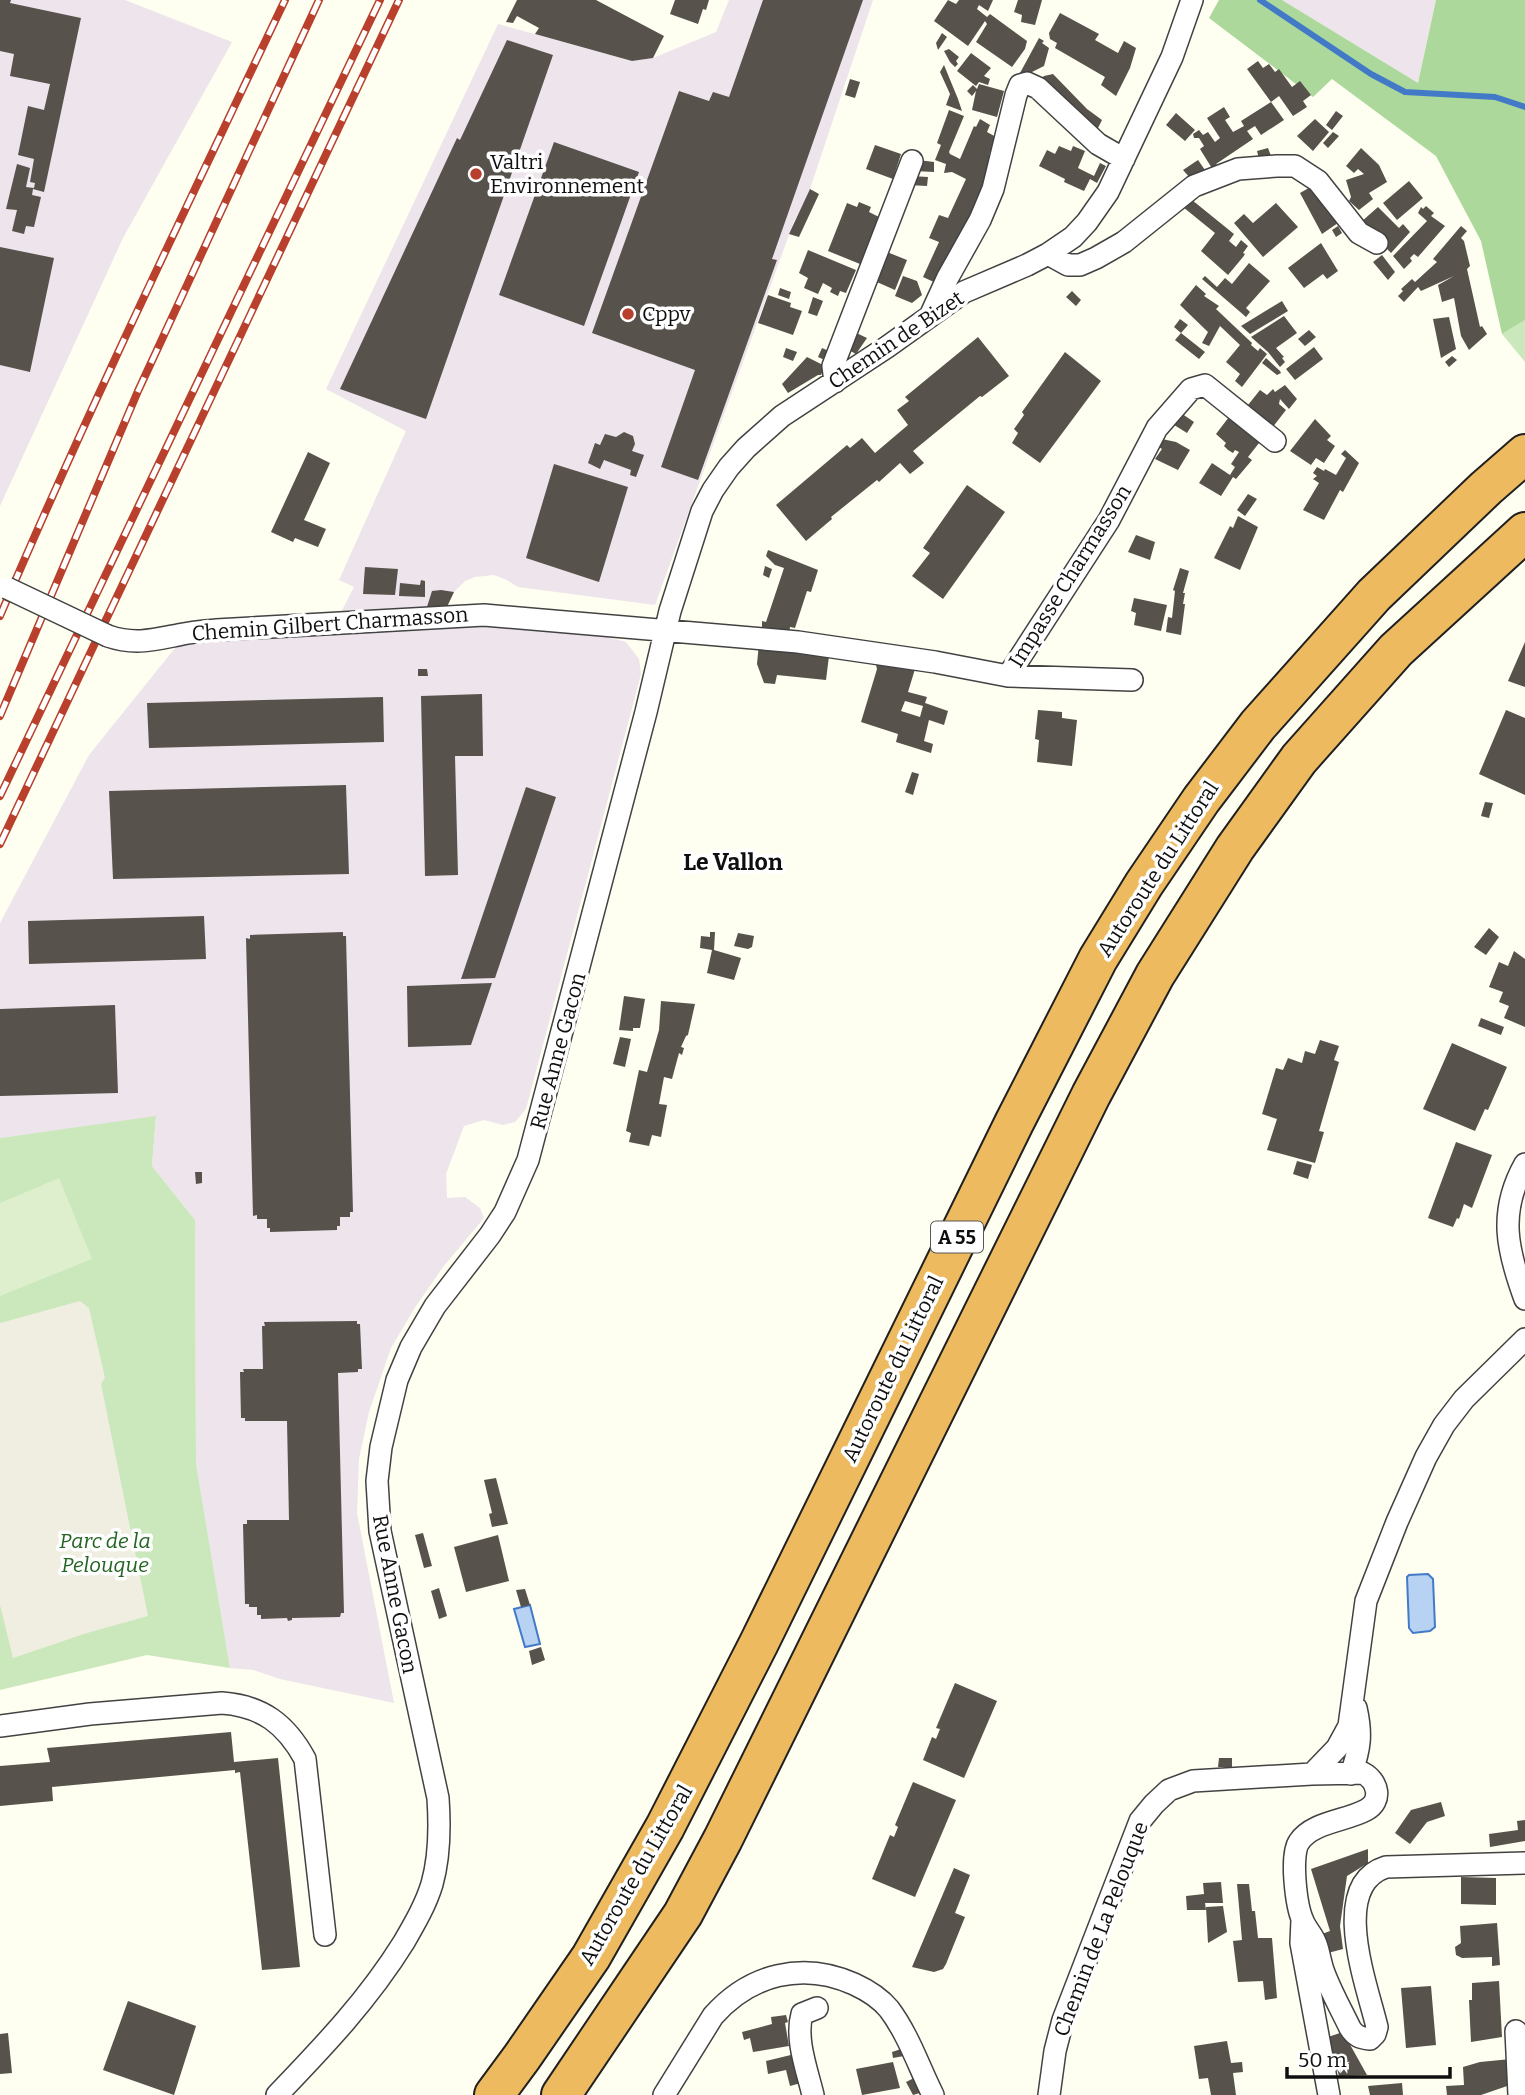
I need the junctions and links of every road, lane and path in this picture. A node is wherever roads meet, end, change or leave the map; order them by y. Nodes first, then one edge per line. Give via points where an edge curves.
1 (1192, 0) edge
2 (1124, 159) junction
3 (912, 161) dead end
4 (1377, 243) dead end
5 (1048, 254) junction
6 (930, 316) junction
7 (835, 382) junction
8 (1275, 441) dead end
9 (1525, 454) edge
10 (1525, 532) edge
11 (4, 587) edge
12 (665, 632) junction
13 (1008, 676) junction
14 (1132, 680) dead end
15 (1525, 1164) edge
16 (1525, 1299) edge
17 (1525, 1339) edge
18 (1353, 1696) junction
19 (0, 1726) edge
20 (1351, 1773) junction
21 (1312, 1774) junction
22 (1525, 1863) edge
23 (683, 1914) junction
24 (1302, 1920) junction
25 (325, 1936) dead end
26 (817, 2008) dead end
27 (1516, 2031) dead end
28 (277, 2095) edge
29 (494, 2095) edge
30 (561, 2095) edge
31 (576, 2095) edge
32 (664, 2095) edge
33 (813, 2095) edge
34 (933, 2095) edge
35 (1049, 2095) edge
36 (1329, 2095) edge
37 (1519, 2095) edge

1 - 2 street, Chemin de Bizet via 1172,57
2 - 5 street, Chemin de Bizet via 1098,209 1073,237
2 - 6 street via 1098,144 1038,88 1027,82 1020,85 993,189
3 - 7 street via 833,366
4 - 5 street via 1359,233 1318,181 1295,166 1278,166 1238,169 1194,186 1124,242 1080,265 1068,265
5 - 6 street, Chemin de Bizet via 964,292
6 - 7 street, Chemin de Bizet
7 - 12 street, Chemin de Bizet via 762,432 713,490 702,511
8 - 13 street, Impasse Charmasson via 1205,385 1191,388 1157,428 1109,520
9 - 29 highway, Autoroute du Littoral / A 55 via 1374,595 1267,715 1144,884 1098,959 1014,1123 665,1827 591,1957
10 - 23 highway, A 55 via 1396,650 1299,759 1235,848 1155,975
11 - 12 street, Chemin Gilbert Charmasson, bridge via 108,636 138,642 216,630 484,615
12 - 13 street, Chemin Gilbert Charmasson via 798,642
12 - 28 street, Rue Anne Gacon via 528,1160 505,1212 416,1337 397,1380 381,1447 377,1481 380,1531 438,1798 440,1830 432,1883 414,1926 374,1987
13 - 14 street, Chemin Gilbert Charmasson
15 - 16 street via 1510,1199 1507,1223
17 - 18 street via 1464,1399 1426,1457 1366,1601
18 - 20 street via 1361,1728
18 - 21 street via 1349,1726 1337,1748
19 - 25 street via 222,1703 240,1704 272,1719 305,1759
20 - 21 street, Chemin de La Pelouque
20 - 24 street via 1371,1777 1377,1786 1376,1799 1369,1809 1334,1820 1297,1843 1293,1867
21 - 35 street, Chemin de La Pelouque via 1193,1781 1169,1790 1140,1821 1063,2020
22 - 24 street via 1386,1867 1370,1875 1359,1890 1356,1916 1359,1961 1377,2027 1370,2039 1354,2035 1315,1940
23 - 30 highway, A 55
23 - 31 highway
24 - 36 street via 1301,1943
26 - 33 street via 802,2014 799,2025
27 - 37 street
32 - 34 street via 713,2015 737,1993 783,1975 816,1973 863,1988 888,2008

